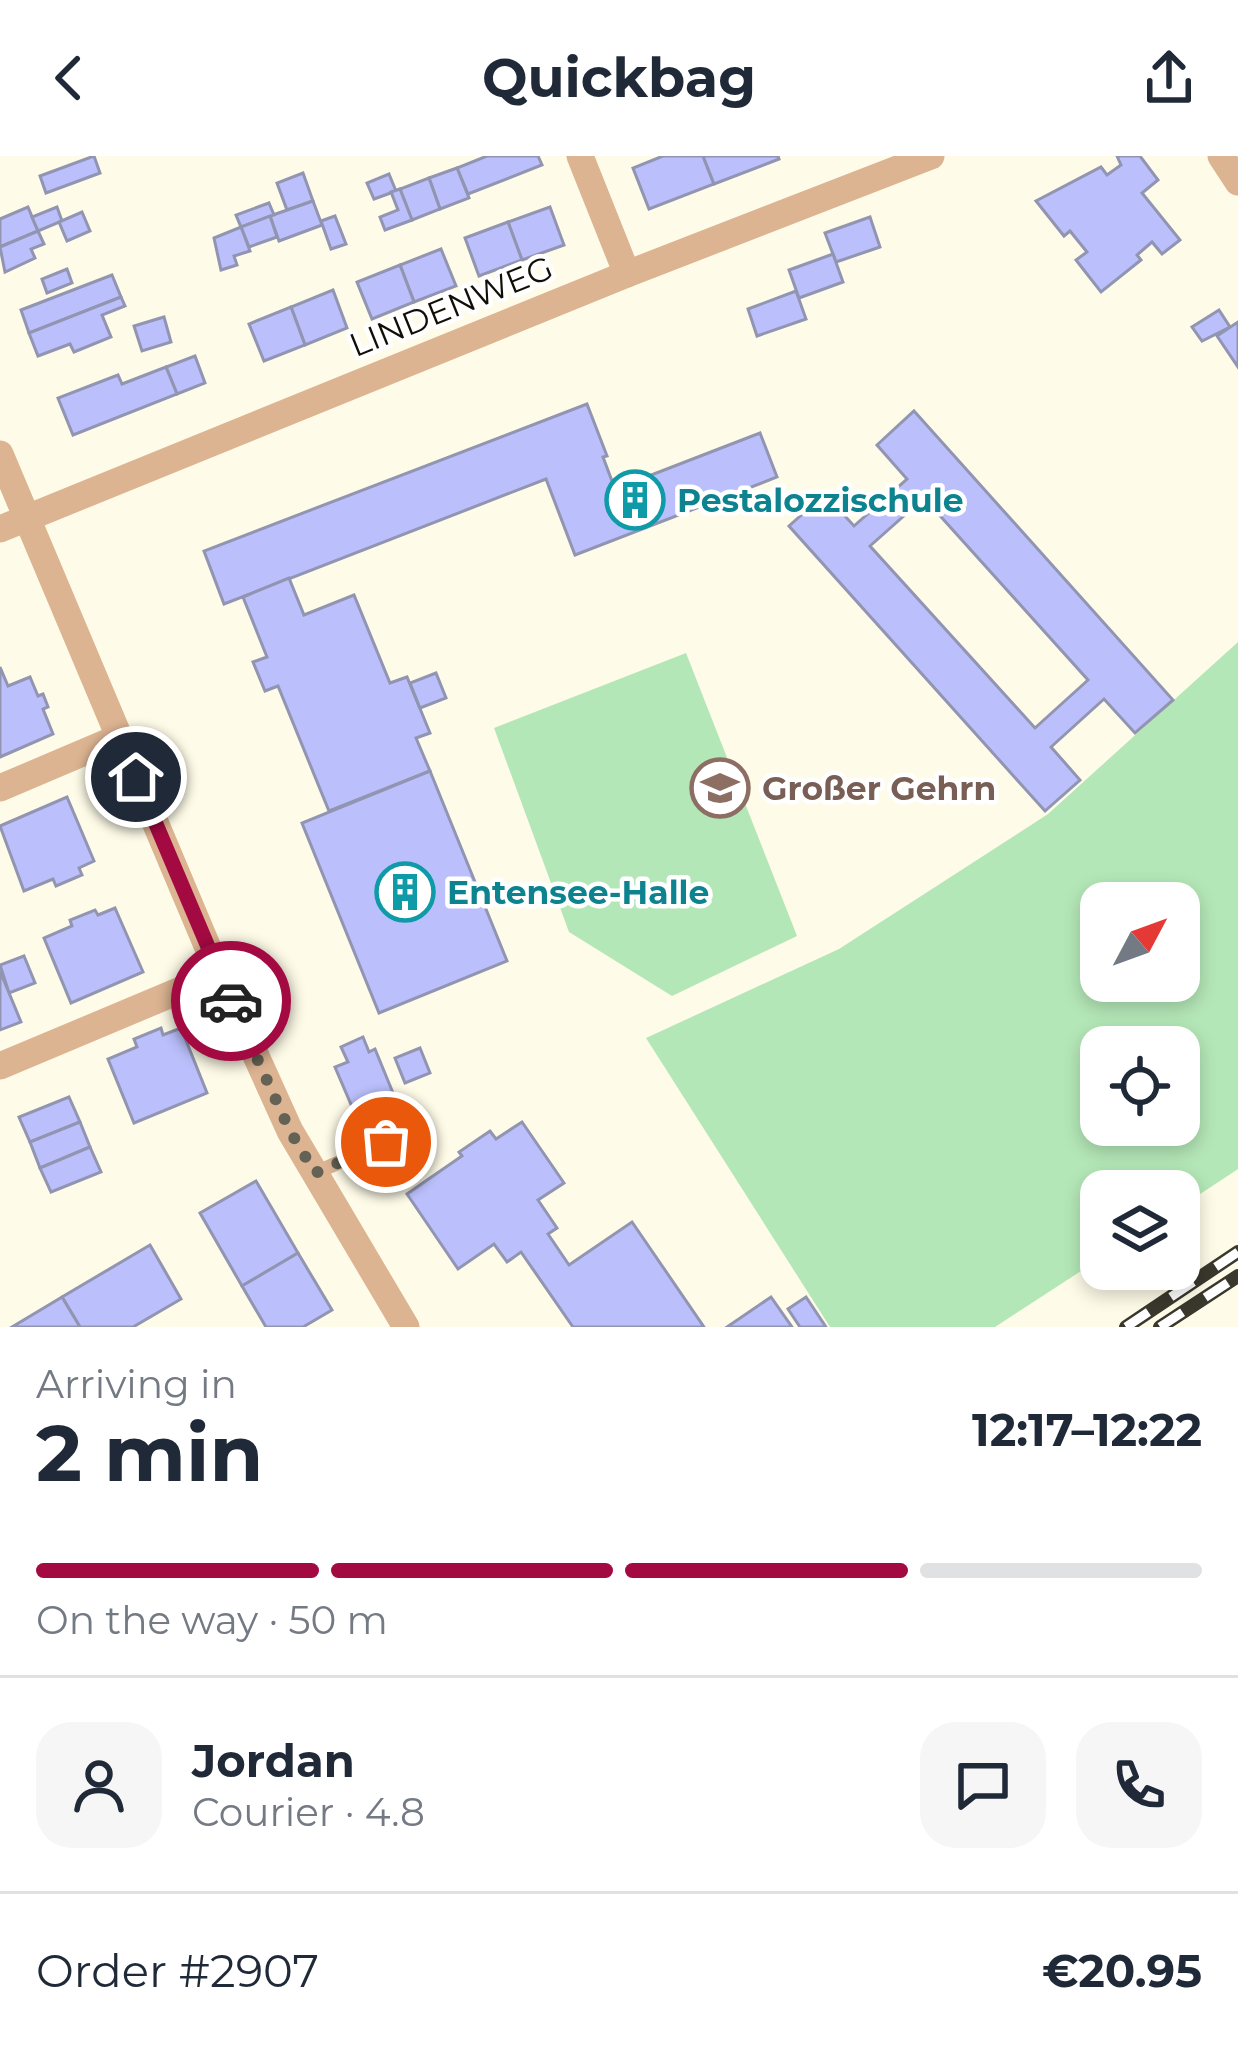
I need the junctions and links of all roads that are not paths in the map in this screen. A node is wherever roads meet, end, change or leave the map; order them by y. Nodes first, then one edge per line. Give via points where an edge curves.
1 (580, 156) edge
2 (931, 156) edge
3 (1221, 156) edge
4 (1238, 182) edge
5 (627, 274) junction
6 (0, 454) edge
7 (13, 523) edge
8 (120, 737) junction
9 (0, 788) edge
10 (219, 974) junction
11 (0, 1066) edge
12 (421, 1126) dead end
13 (315, 1173) junction
14 (406, 1327) edge

1 - 5 street
2 - 5 street, LINDENWEG
3 - 4 street
5 - 7 street, LINDENWEG
6 - 7 street
7 - 8 street
8 - 9 street
8 - 10 street
10 - 11 street
10 - 13 street
12 - 13 lane
13 - 14 street

